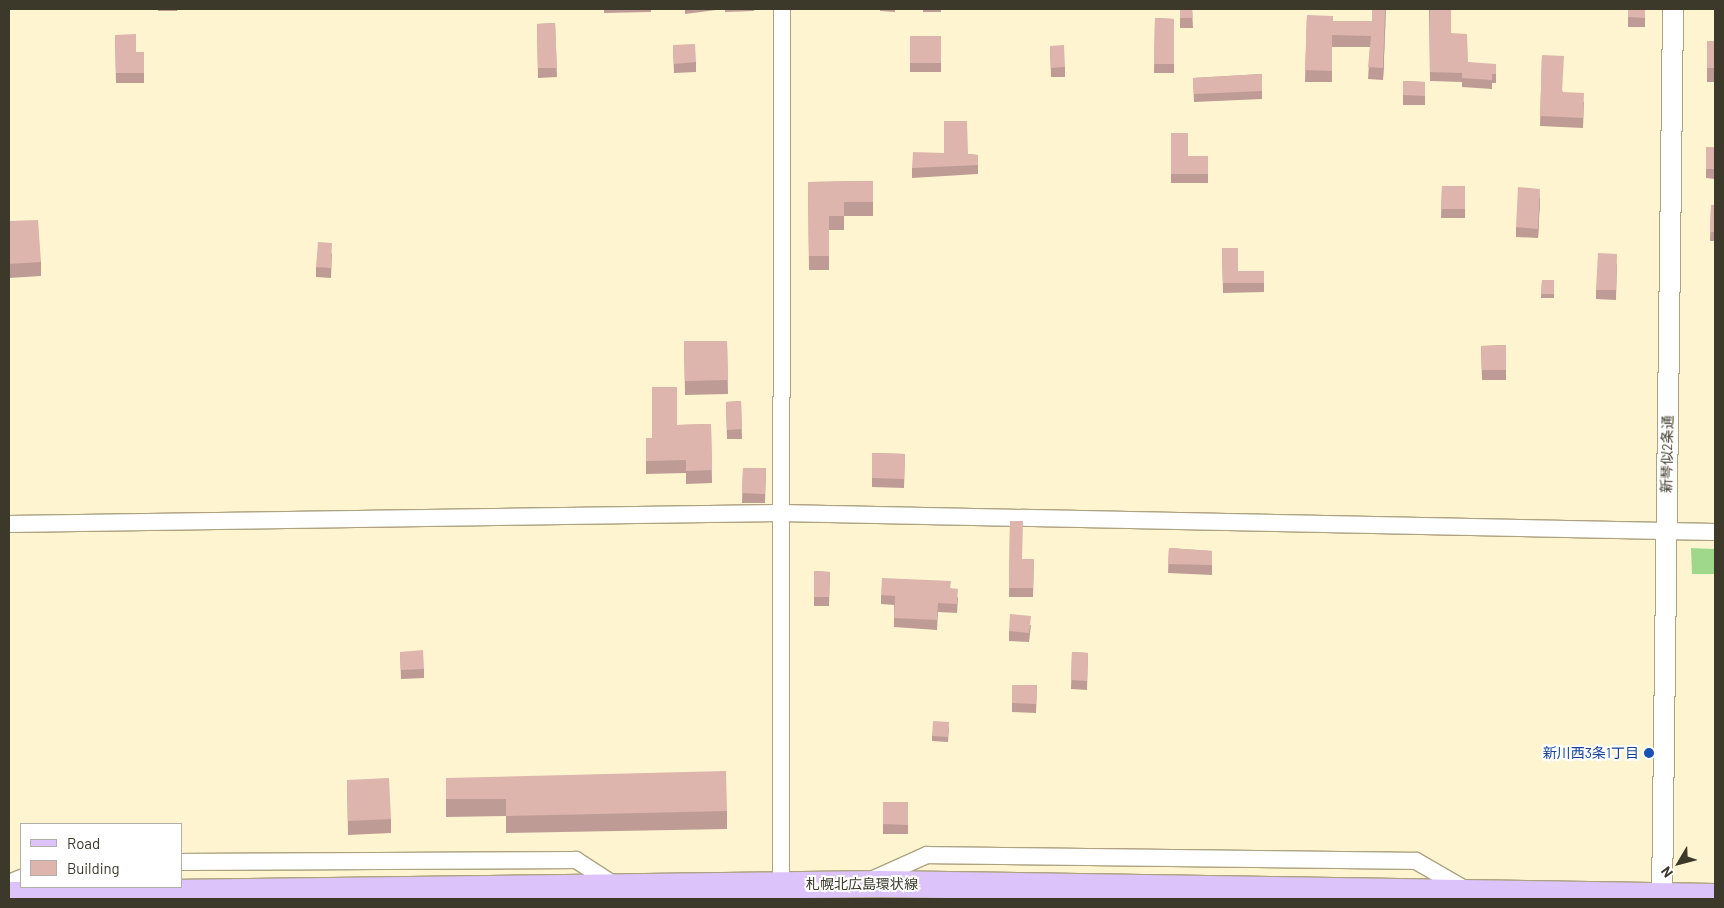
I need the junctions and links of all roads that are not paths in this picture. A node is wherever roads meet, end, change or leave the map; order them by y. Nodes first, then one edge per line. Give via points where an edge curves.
1 (782, 9) edge
2 (1673, 9) edge
3 (780, 513) junction
4 (9, 524) edge
5 (1666, 531) junction
6 (1715, 532) edge
7 (182, 862) edge
8 (618, 887) junction
9 (781, 892) edge
10 (9, 895) edge
11 (1715, 897) edge
12 (1662, 898) edge

1 - 3 street
2 - 5 street, 新琴似2条通
3 - 4 street
3 - 5 street
3 - 9 street
5 - 6 street
5 - 12 street, 新琴似2条通
7 - 8 street via 576,860
8 - 9 main road, 札幌北広島環状線
8 - 10 main road, 札幌北広島環状線
9 - 12 main road, 札幌北広島環状線 via 862,884
11 - 12 main road, 札幌北広島環状線

